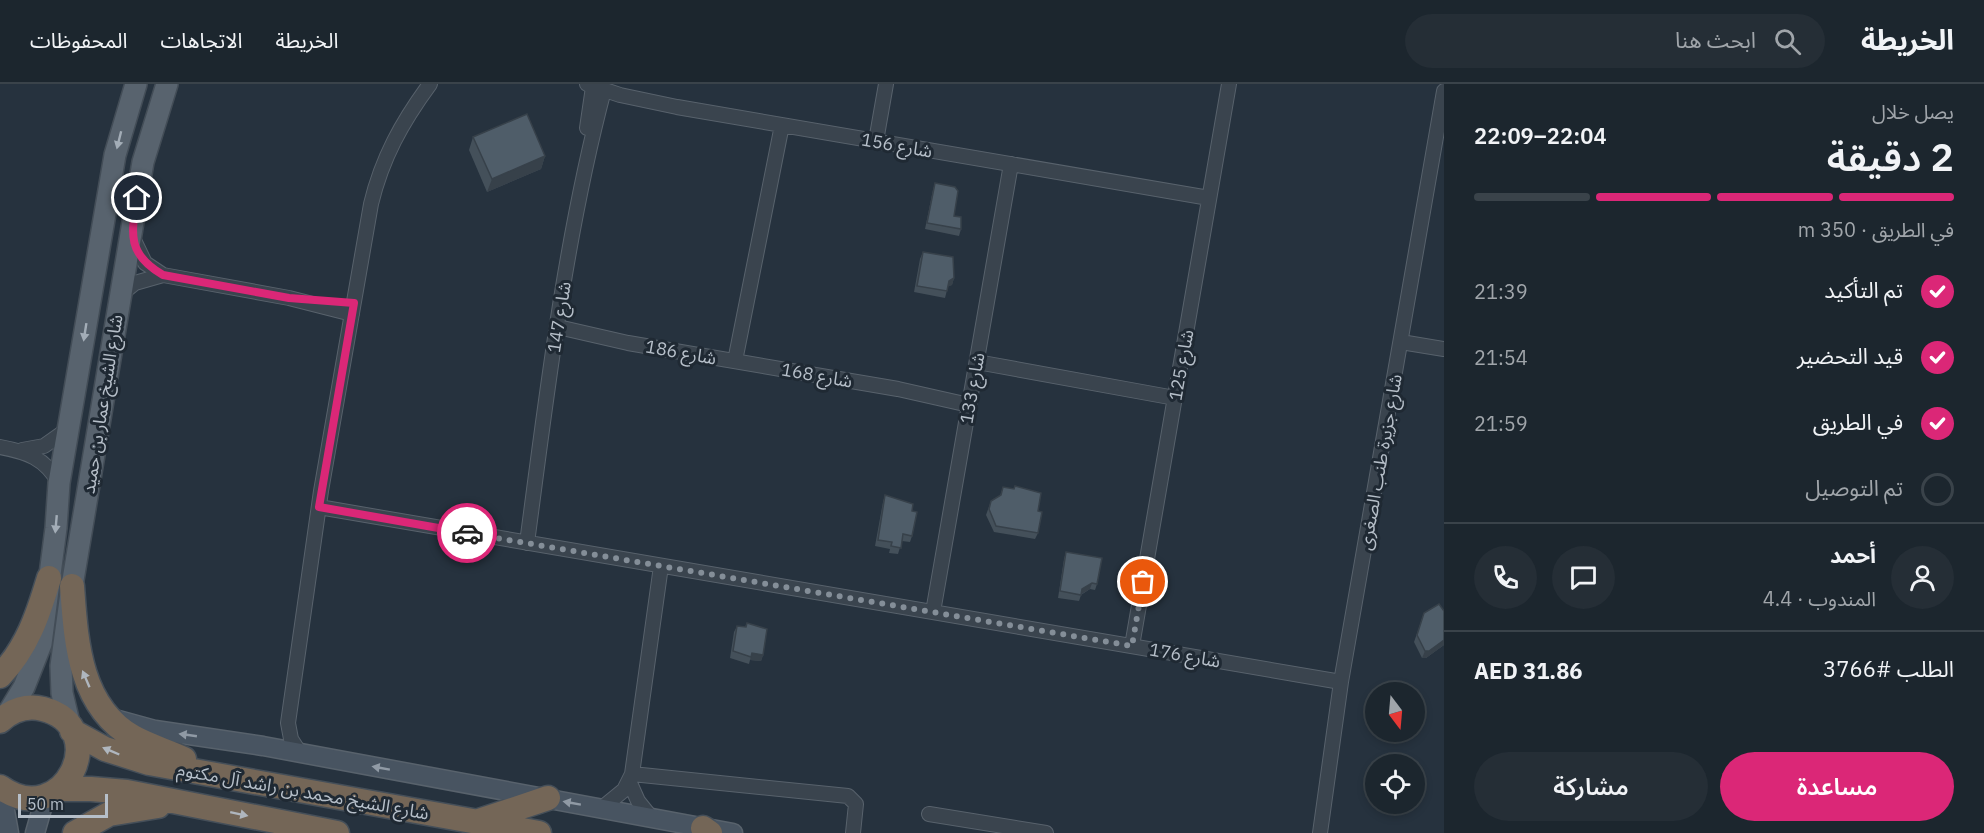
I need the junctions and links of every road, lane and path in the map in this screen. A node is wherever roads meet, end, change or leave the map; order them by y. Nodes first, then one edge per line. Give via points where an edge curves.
1 (136, 84) edge
2 (167, 84) edge
3 (430, 84) edge
4 (880, 84) edge
5 (886, 84) edge
6 (1229, 84) edge
7 (595, 87) edge
8 (1444, 91) edge
9 (777, 124) junction
10 (872, 141) junction
11 (1011, 164) junction
12 (1209, 198) junction
13 (131, 234) junction
14 (163, 275) junction
15 (120, 295) junction
16 (353, 308) junction
17 (557, 332) junction
18 (1401, 342) junction
19 (1444, 349) edge
20 (739, 362) junction
21 (977, 362) junction
22 (1175, 398) junction
23 (970, 400) junction
24 (69, 429) junction
25 (0, 447) edge
26 (20, 450) junction
27 (59, 483) junction
28 (319, 507) junction
29 (522, 542) junction
30 (666, 567) junction
31 (49, 578) junction
32 (72, 586) junction
33 (933, 612) junction
34 (1132, 646) junction
35 (0, 676) edge
36 (1341, 682) junction
37 (110, 717) junction
38 (4, 718) edge
39 (288, 723) junction
40 (71, 729) junction
41 (263, 746) junction
42 (300, 753) junction
43 (212, 776) junction
44 (631, 778) junction
45 (0, 787) edge
46 (53, 794) junction
47 (548, 798) junction
48 (182, 803) junction
49 (602, 808) junction
50 (929, 814) dead end
51 (650, 816) junction
52 (474, 822) junction
53 (964, 826) edge
54 (706, 830) edge
55 (9, 833) edge
56 (35, 833) edge
57 (75, 833) edge
58 (337, 833) edge
59 (539, 833) edge
60 (733, 833) edge
61 (853, 833) edge
62 (1046, 833) edge
63 (1320, 833) edge

1 -> 24 main road, شارع الشيخ عمار بن حميد via 115,155
2 - 13 main road, شارع الشيخ عمار بن حميد via 149,136
3 - 16 street via 397,132 381,168 370,204
4 - 10 street
5 - 10 street
6 - 12 street, شارع 125
7 - 9 street, شارع 156 via 677,107
7 - 17 street, شارع 147
8 - 18 street, شارع جزيرة طنب الصغرى
9 - 10 street, شارع 156
9 - 20 street
10 - 11 street, شارع 156
11 - 12 street, شارع 156
11 - 21 street, شارع 133
12 - 22 street, شارع 125
13 - 14 street via 139,254
13 - 15 main road, شارع الشيخ عمار بن حميد
14 - 15 street via 135,283
14 - 16 street
15 - 32 main road, شارع الشيخ عمار بن حميد
16 - 28 street
17 - 20 street, شارع 186
17 - 29 street, شارع 147
18 - 19 street
18 - 36 street, شارع جزيرة طنب الصغرى
20 - 23 street, شارع 168
21 - 22 street
21 - 23 street, شارع 133
22 - 34 street, شارع 125
23 - 33 street, شارع 133
24 - 26 street via 44,446
24 - 27 main road, شارع الشيخ عمار بن حميد
25 - 26 street
26 - 27 street via 41,460
27 -> 31 main road, شارع الشيخ عمار بن حميد
28 - 29 street, شارع 176
28 - 39 street
29 - 30 street, شارع 176
30 - 33 street, شارع 176
30 - 44 street
31 - 35 highway via 28,638
31 - 38 main road, شارع الشيخ عمار بن حميد via 36,658 24,687
37 -> 32 highway via 83,673
32 - 40 main road, شارع الشيخ عمار بن حميد via 61,666 63,701
33 - 34 street, شارع 176
34 - 36 street, شارع 176
36 - 63 street, شارع جزيرة طنب الصغرى
41 -> 37 street via 155,730
37 - 43 highway via 131,736 187,760
38 - 40 highway, شارع الشيخ محمد بن راشد آل مكتوم via 29,708 41,708 62,718
39 - 41 street via 278,737
39 - 42 street via 291,739
43 -> 40 highway, شارع الشيخ محمد بن راشد آل مكتوم via 125,757
40 - 46 highway via 77,762 69,782
41 - 42 street
47 -> 42 street
43 - 52 highway, شارع الشيخ محمد بن راشد آل مكتوم
44 - 49 street via 618,797
44 - 51 street via 638,801
44 - 61 street via 848,796 856,804
45 - 46 highway, شارع الشيخ محمد بن راشد آل مكتوم via 22,798
45 - 55 street
46 - 48 highway, شارع الشيخ محمد بن راشد آل مكتوم via 110,790
46 - 56 street
49 -> 47 street
47 - 52 highway
48 - 57 highway via 109,814
48 -> 58 highway, شارع الشيخ محمد بن راشد آل مكتوم
49 - 51 street
50 - 53 street
51 - 54 street
52 - 59 highway, شارع الشيخ محمد بن راشد آل مكتوم
53 - 62 street
54 - 60 street

